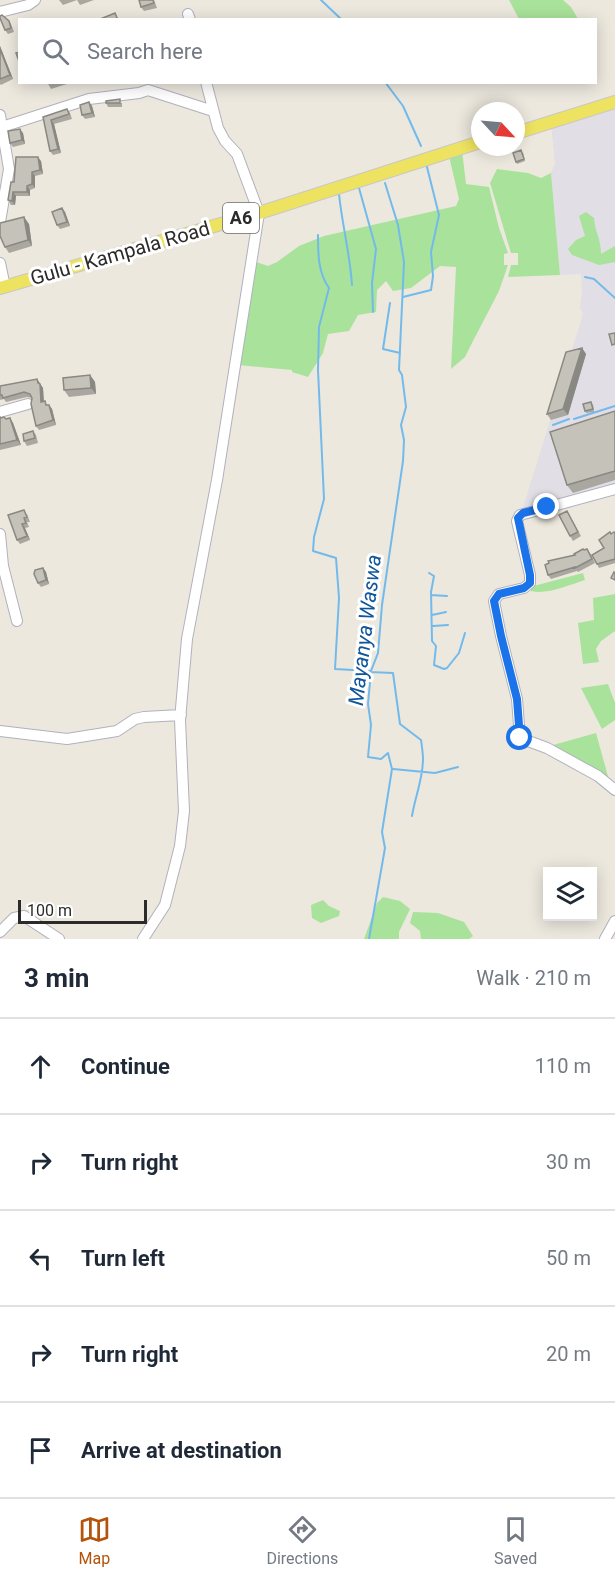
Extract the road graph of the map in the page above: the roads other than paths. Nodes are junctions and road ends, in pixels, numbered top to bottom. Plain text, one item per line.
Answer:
1 (35, 0) edge
2 (0, 12) edge
3 (164, 84) edge
4 (206, 84) edge
5 (163, 95) junction
6 (615, 102) edge
7 (213, 111) junction
8 (0, 115) edge
9 (2, 127) junction
10 (525, 130) edge
11 (471, 145) edge
12 (259, 213) junction
13 (0, 222) edge
14 (0, 263) edge
15 (2, 287) edge
16 (28, 404) dead end
17 (0, 412) edge
18 (615, 489) edge
19 (0, 534) edge
20 (17, 621) dead end
21 (181, 715) junction
22 (0, 731) edge
23 (615, 790) edge
24 (615, 921) edge
25 (0, 932) edge
26 (59, 939) edge
27 (143, 939) edge
28 (605, 939) edge

1 - 2 street
3 - 5 street
4 - 7 street
5 - 7 street
5 - 9 street
6 - 10 main road
7 - 12 street
8 - 9 street
9 - 13 street
11 - 12 main road, Gulu - Kampala Road / A6
12 - 15 main road, Gulu - Kampala Road / A6
12 - 21 street
14 - 15 street
16 - 17 street
18 - 23 street
19 - 20 street
21 - 22 street
21 - 27 street
24 - 28 street
25 - 26 street

